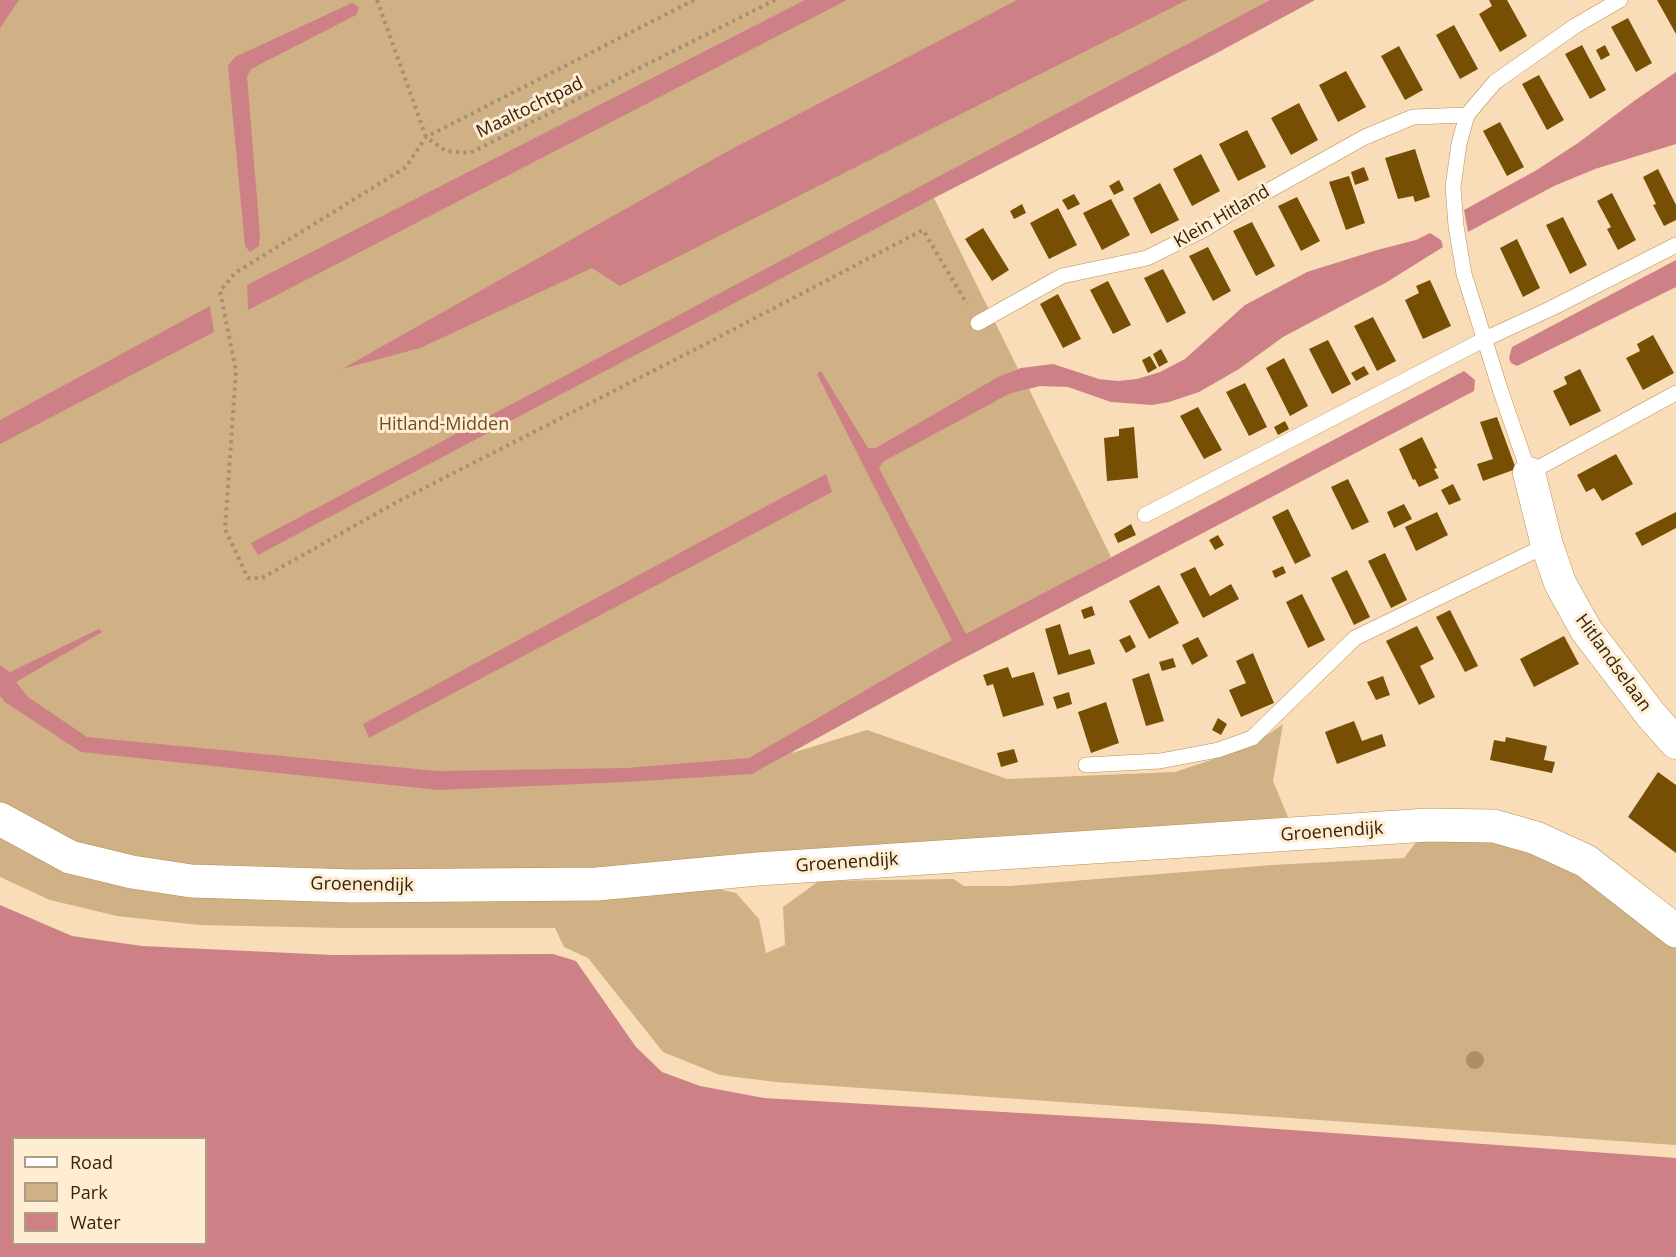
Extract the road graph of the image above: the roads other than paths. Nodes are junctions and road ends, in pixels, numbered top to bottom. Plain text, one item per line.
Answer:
1 (1620, 0) edge
2 (1467, 114) junction
3 (1676, 244) edge
4 (978, 323) road end
5 (1485, 339) junction
6 (1676, 393) edge
7 (1529, 473) junction
8 (1145, 515) dead end
9 (1547, 545) junction
10 (1676, 743) edge
11 (1086, 765) dead end
12 (0, 819) edge
13 (1676, 931) edge

1 - 2 lane
2 - 4 lane, Klein Hitland
2 - 5 lane
3 - 5 lane
5 - 7 lane
5 - 8 lane
6 - 7 lane
7 - 9 street, Hitlandselaan
9 - 10 street, Hitlandselaan
9 - 11 lane
12 - 13 street, Groenendijk

